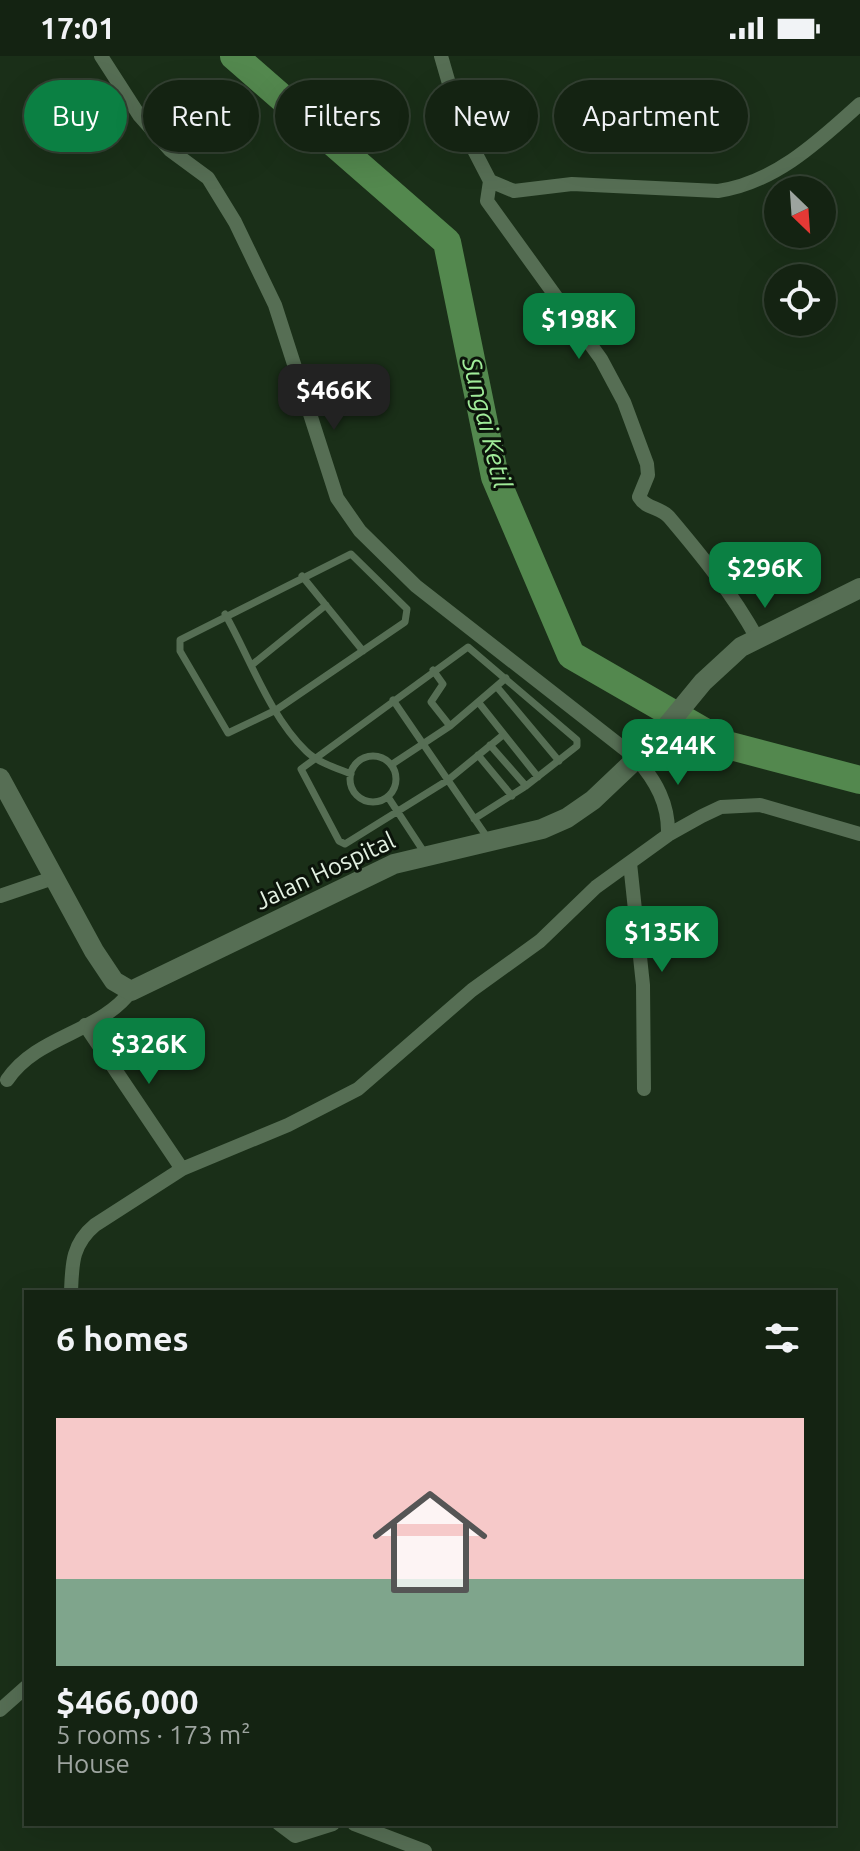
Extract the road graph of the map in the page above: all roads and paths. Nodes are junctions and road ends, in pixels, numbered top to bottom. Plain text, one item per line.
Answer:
1 (101, 56) edge
2 (441, 56) edge
3 (860, 104) edge
4 (490, 181) junction
5 (302, 576) junction
6 (860, 588) edge
7 (326, 605) junction
8 (225, 614) junction
9 (757, 638) junction
10 (363, 651) junction
11 (253, 664) junction
12 (433, 670) junction
13 (506, 678) junction
14 (497, 687) junction
15 (393, 700) junction
16 (479, 703) junction
17 (276, 710) junction
18 (450, 726) junction
19 (503, 735) junction
20 (424, 745) junction
21 (490, 745) junction
22 (478, 755) junction
23 (314, 758) junction
24 (636, 758) junction
25 (559, 761) junction
26 (391, 765) junction
27 (351, 774) junction
28 (538, 777) junction
29 (0, 778) edge
30 (448, 780) junction
31 (526, 786) junction
32 (512, 796) junction
33 (388, 797) junction
34 (398, 814) junction
35 (474, 819) junction
36 (860, 834) edge
37 (668, 835) junction
38 (489, 841) junction
39 (425, 854) junction
40 (630, 863) junction
41 (53, 878) junction
42 (0, 896) edge
43 (131, 991) junction
44 (85, 1025) junction
45 (7, 1080) dead end
46 (644, 1089) dead end
47 (182, 1169) junction
48 (71, 1290) edge
49 (24, 1689) edge
50 (0, 1710) edge
51 (282, 1826) edge
52 (327, 1826) edge
53 (359, 1826) edge
54 (425, 1851) edge

1 - 24 street
2 - 4 street
3 - 4 street
4 - 9 street
5 - 7 lane
5 - 8 lane
5 - 10 lane
6 - 9 main road, Jalan Hospital
7 - 10 lane
7 - 11 lane
8 - 11 lane
8 - 17 lane
9 - 24 main road, Jalan Hospital
10 - 17 lane
11 - 17 lane
12 - 13 lane
12 - 15 lane
12 - 18 lane
13 - 14 lane
13 - 25 lane
14 - 16 lane
14 - 25 lane
15 - 20 lane
15 - 23 lane
16 - 18 lane
16 - 19 lane
17 - 23 lane
18 - 20 lane
19 - 21 lane
19 - 28 lane
20 - 26 lane
20 - 30 lane
21 - 22 lane
21 - 31 lane
22 - 30 lane
22 - 32 lane
23 - 27 lane
23 - 34 lane
24 - 37 street
24 - 38 main road, Jalan Hospital
25 - 28 lane
26 - 27 lane
26 - 33 lane
27 - 33 lane
28 - 31 lane
29 - 41 main road
30 - 34 lane
30 - 35 lane
31 - 32 lane
32 - 35 lane
33 - 34 lane
34 - 39 lane
35 - 38 lane
36 - 37 street
37 - 40 street
38 - 39 main road, Jalan Hospital
39 - 43 main road, Jalan Hospital
40 - 46 street
40 - 47 street
41 - 42 street
41 - 43 main road
43 - 44 street
44 - 45 street
44 - 47 street
47 - 48 street
49 - 50 street
51 - 52 street
53 - 54 street

